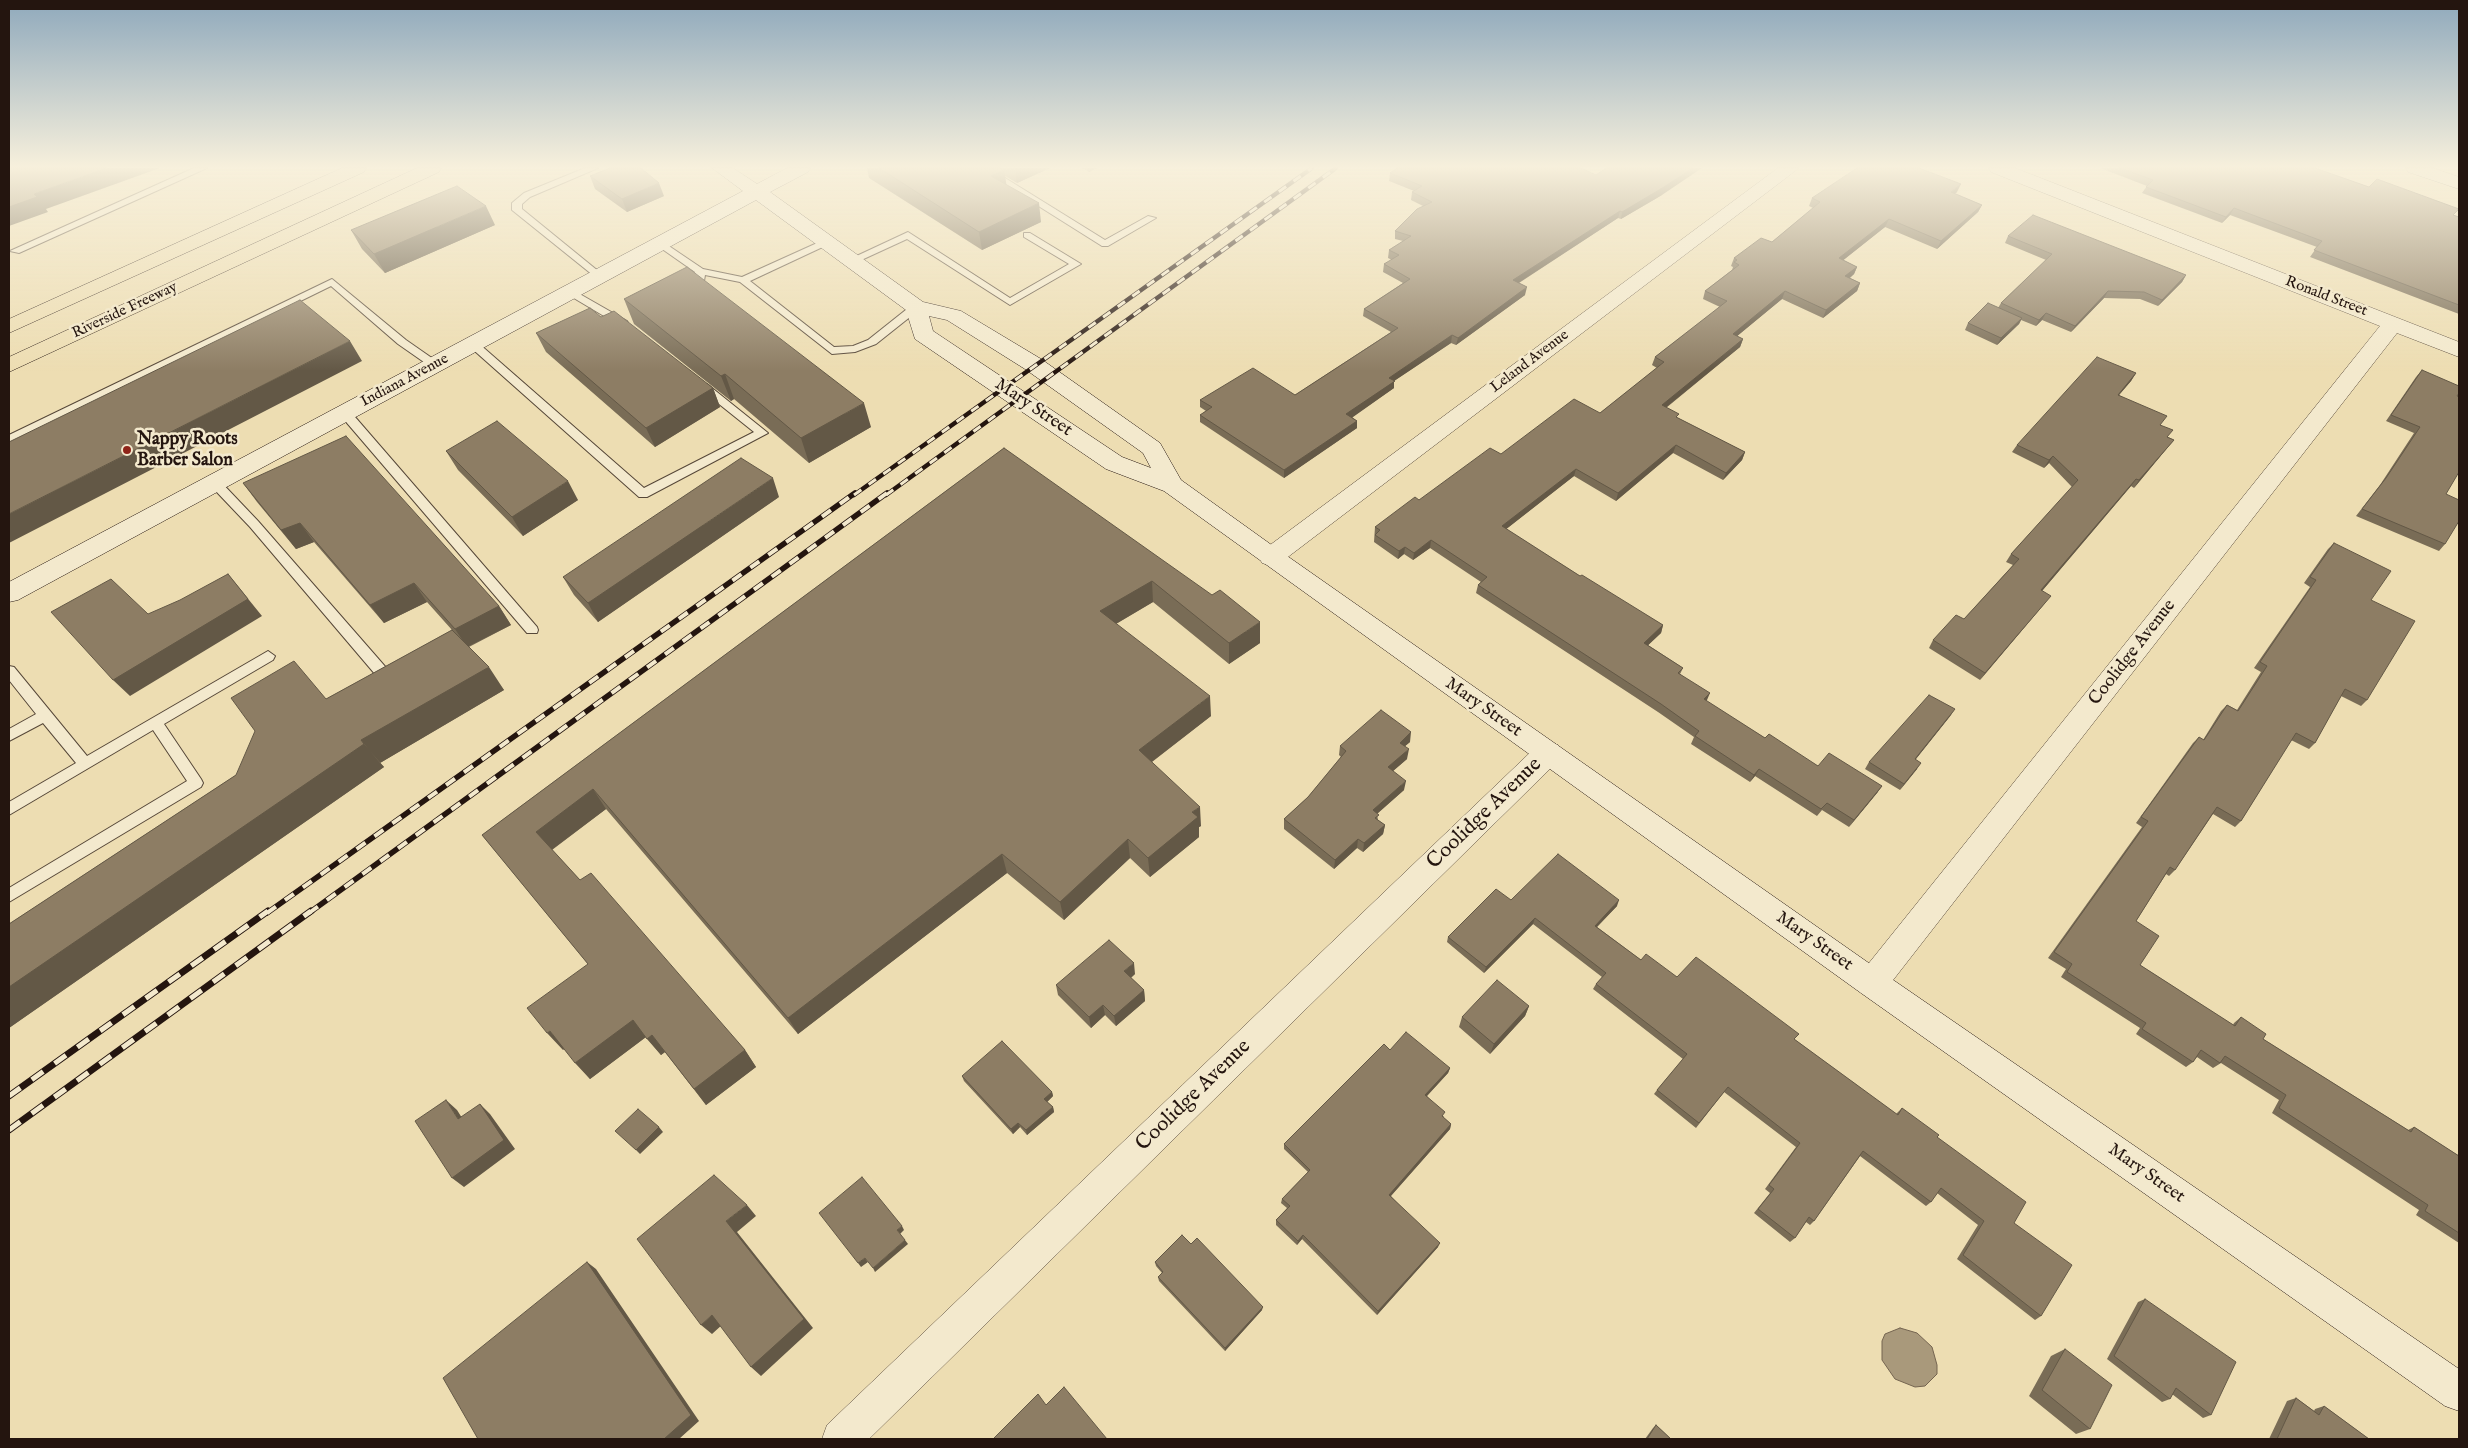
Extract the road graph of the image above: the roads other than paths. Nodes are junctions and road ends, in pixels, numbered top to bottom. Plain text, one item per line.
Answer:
1 (50, 236) edge
2 (209, 236) edge
3 (287, 236) edge
4 (548, 236) edge
5 (679, 236) edge
6 (817, 236) edge
7 (907, 236) edge
8 (909, 236) edge
9 (1027, 236) edge
10 (1092, 236) edge
11 (1120, 236) edge
12 (1700, 236) edge
13 (2169, 236) edge
14 (826, 242) junction
15 (660, 244) junction
16 (15, 251) dead end
17 (853, 260) junction
18 (700, 271) junction
19 (599, 277) junction
20 (743, 280) junction
21 (689, 287) edge
22 (571, 292) junction
23 (916, 307) junction
24 (2393, 324) junction
25 (9, 327) edge
26 (632, 331) edge
27 (473, 344) junction
28 (2459, 350) edge
29 (9, 365) edge
30 (435, 365) junction
31 (693, 379) edge
32 (346, 412) junction
33 (9, 440) edge
34 (215, 483) junction
35 (1172, 484) junction
36 (1271, 557) junction
37 (9, 593) edge
38 (532, 630) dead end
39 (268, 656) dead end
40 (12, 680) edge
41 (392, 683) edge
42 (44, 716) junction
43 (156, 723) junction
44 (9, 736) edge
45 (1548, 754) junction
46 (85, 764) junction
47 (9, 810) edge
48 (9, 896) edge
49 (1872, 983) junction
50 (2459, 1392) edge
51 (841, 1439) edge

1 - 16 lane
2 - 25 highway, Riverside Freeway
3 - 29 highway, Riverside Freeway
4 - 19 lane
5 - 15 street, Indiana Avenue
6 - 14 street, Mary Street
7 - 17 lane
8 - 9 lane
10 - 11 lane
12 - 36 street, Leland Avenue
13 - 24 street, Ronald Street
14 - 17 street, Mary Street
14 - 20 lane
15 - 18 lane
15 - 19 street, Indiana Avenue
17 - 23 street, Mary Street
18 - 20 lane
18 - 21 lane
19 - 22 street, Indiana Avenue
20 - 23 lane
22 - 26 lane
22 - 27 street, Indiana Avenue
23 - 35 street, Mary Street
23 - 35 street, Mary Street
24 - 28 street, Ronald Street
24 - 49 street, Coolidge Avenue
27 - 30 street, Indiana Avenue
27 - 31 lane
30 - 32 street, Indiana Avenue
30 - 33 lane
32 - 34 street, Indiana Avenue
32 - 38 lane
34 - 37 street, Indiana Avenue
34 - 41 lane
35 - 36 street, Mary Street
36 - 45 street, Mary Street
39 - 43 lane
40 - 42 lane
42 - 44 lane
42 - 46 lane
43 - 46 lane
43 - 48 lane
45 - 49 street, Mary Street
45 - 51 street, Coolidge Avenue
46 - 47 lane
49 - 50 street, Mary Street

